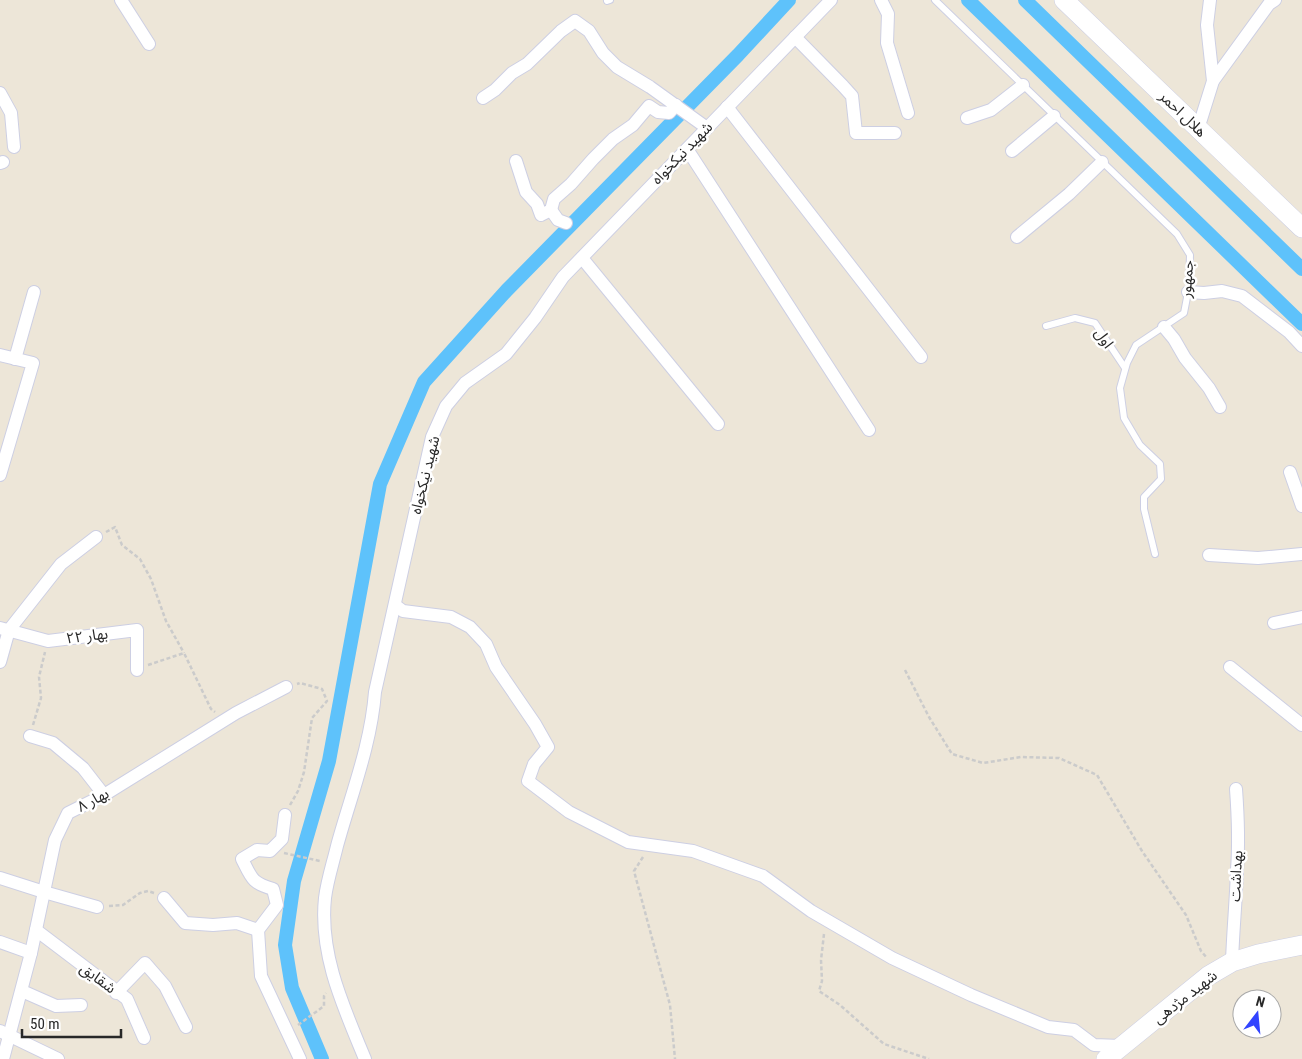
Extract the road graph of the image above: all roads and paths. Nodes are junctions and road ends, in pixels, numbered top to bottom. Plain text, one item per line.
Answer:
1 (121, 0) edge
2 (830, 0) edge
3 (881, 0) edge
4 (935, 0) edge
5 (1064, 0) edge
6 (1210, 0) edge
7 (1275, 0) edge
8 (795, 37) junction
9 (149, 44) dead end
10 (1213, 81) junction
11 (1023, 85) junction
12 (0, 93) edge
13 (483, 98) dead end
14 (727, 107) junction
15 (681, 109) junction
16 (908, 113) dead end
17 (1054, 116) junction
18 (967, 118) dead end
19 (707, 128) junction
20 (1198, 129) junction
21 (895, 133) dead end
22 (14, 147) dead end
23 (687, 149) junction
24 (1012, 151) dead end
25 (516, 161) dead end
26 (1102, 162) junction
27 (551, 210) junction
28 (566, 223) dead end
29 (1302, 228) edge
30 (1017, 237) dead end
31 (582, 258) junction
32 (34, 292) dead end
33 (1188, 292) junction
34 (1046, 326) dead end
35 (1164, 326) junction
36 (1302, 346) edge
37 (0, 355) edge
38 (921, 357) dead end
39 (15, 358) junction
40 (1125, 368) junction
41 (1220, 407) dead end
42 (718, 424) dead end
43 (869, 430) dead end
44 (1290, 472) dead end
45 (0, 475) edge
46 (1302, 506) edge
47 (96, 537) joint
48 (1155, 554) dead end
49 (1302, 554) edge
50 (1209, 555) dead end
51 (394, 606) junction
52 (1300, 618) edge
53 (1274, 623) dead end
54 (5, 629) edge
55 (1302, 631) edge
56 (48, 641) junction
57 (184, 653) junction
58 (0, 662) edge
59 (1230, 668) dead end
60 (137, 670) joint
61 (905, 670) dead end
62 (286, 687) joint
63 (223, 720) junction
64 (1302, 725) edge
65 (30, 736) joint
66 (1236, 789) dead end
67 (104, 795) junction
68 (285, 815) joint
69 (650, 845) junction
70 (299, 857) dead end
71 (332, 864) junction
72 (0, 878) edge
73 (44, 892) junction
74 (164, 898) joint
75 (97, 907) joint
76 (826, 920) junction
77 (36, 930) junction
78 (258, 930) junction
79 (0, 942) edge
80 (1302, 945) edge
81 (31, 953) junction
82 (1225, 967) junction
83 (336, 986) junction
84 (22, 991) junction
85 (116, 992) junction
86 (81, 1005) dead end
87 (305, 1020) dead end
88 (186, 1027) dead end
89 (5, 1032) edge
90 (144, 1038) dead end
91 (1122, 1046) junction
92 (3, 1059) edge
93 (58, 1059) edge
94 (300, 1059) edge
95 (365, 1059) edge
96 (675, 1059) edge
97 (929, 1059) edge
98 (1106, 1059) edge

1 - 9 street
2 - 8 street, شهید نیکخواه
3 - 16 street
4 - 11 lane, جمهور
5 - 20 main road, هلال احمر
6 - 10 street
7 - 10 street
8 - 14 street, شهید نیکخواه
8 - 21 street
10 - 20 street
11 - 17 lane, جمهور
11 - 18 street
12 - 22 street
13 - 15 street
14 - 19 street, شهید نیکخواه
14 - 38 street
15 - 19 street
15 - 27 street
17 - 24 street
17 - 26 lane, جمهور
19 - 23 street, شهید نیکخواه
20 - 29 main road, هلال احمر
23 - 31 street, شهید نیکخواه
23 - 43 street
25 - 27 street
26 - 30 street
26 - 33 lane, جمهور
27 - 28 street
31 - 42 street
31 - 51 street, شهید نیکخواه
32 - 39 street
33 - 35 lane, جمهور
33 - 36 street
34 - 40 lane, اول
35 - 40 lane, جمهور
35 - 41 street
37 - 39 street
39 - 45 street
40 - 48 lane, جمهور
44 - 46 street
47 - 54 street
47 - 57 path
49 - 50 street
51 - 69 street
51 - 71 street, شهید نیکخواه
52 - 53 street
52 - 55 street
54 - 56 street, بهار ۲۲
54 - 58 street
56 - 60 street, بهار ۲۲
56 - 65 path
57 - 60 path
57 - 63 path
59 - 64 street
61 - 82 path
62 - 63 street, بهار ۸
62 - 68 path
63 - 67 street, بهار ۸
65 - 67 street
66 - 82 street, بهداشت
67 - 73 street, بهار ۸
68 - 78 street
69 - 76 street
69 - 96 path
70 - 71 path
71 - 83 street, شهید نیکخواه
72 - 73 street
73 - 75 street
73 - 77 street, بهار ۸
74 - 75 path
74 - 78 street
76 - 91 street
76 - 97 path
77 - 81 street, بهار ۸
77 - 85 street, شقایق
78 - 94 street
79 - 81 street
80 - 82 main road, شهید مژدهی
81 - 84 street, بهار ۸
82 - 91 main road, شهید مژدهی
83 - 87 path
83 - 95 street, شهید نیکخواه
84 - 86 street
84 - 89 street, بهار ۸
85 - 88 street
85 - 90 street, شقایق
89 - 92 street, بهار ۸
89 - 93 street
91 - 98 main road, شهید مژدهی

